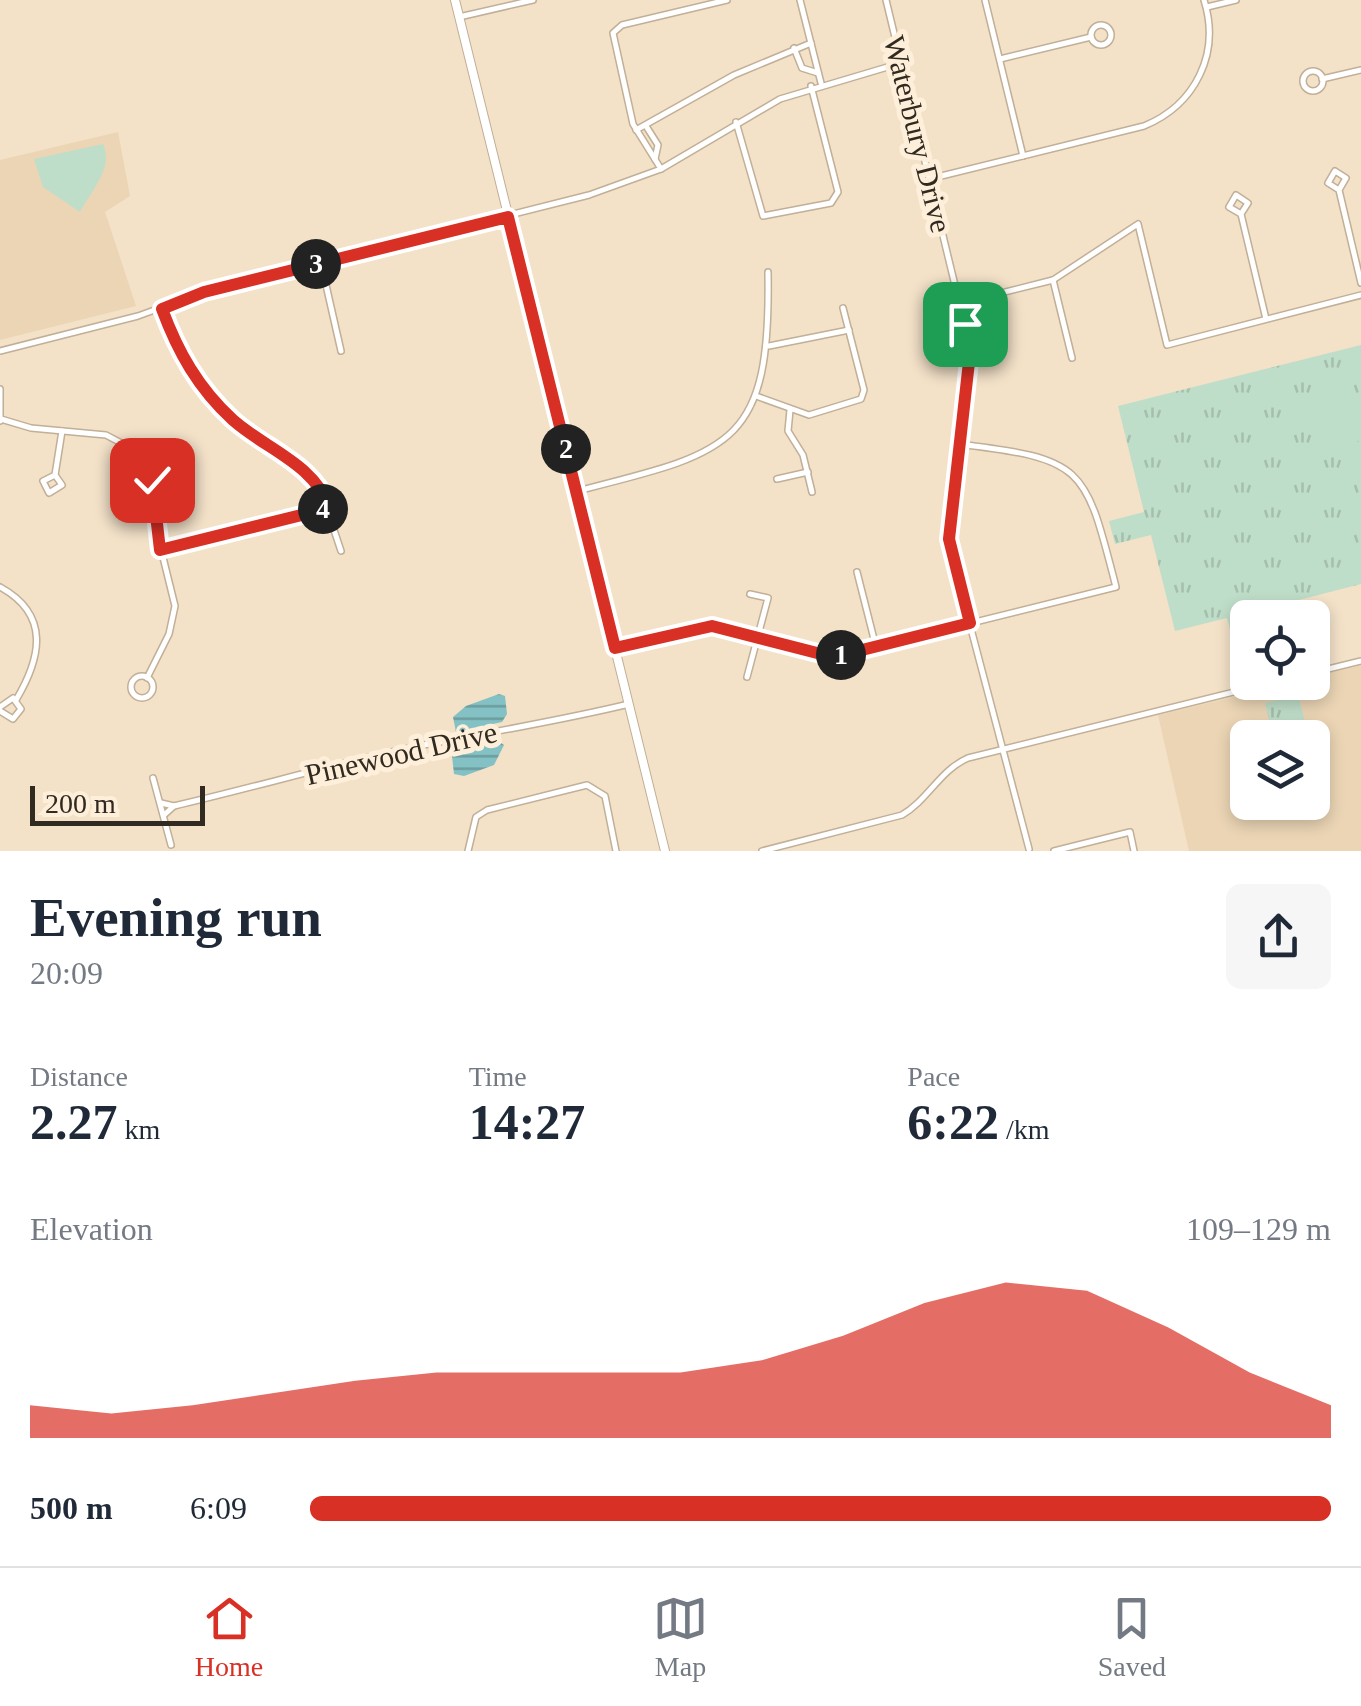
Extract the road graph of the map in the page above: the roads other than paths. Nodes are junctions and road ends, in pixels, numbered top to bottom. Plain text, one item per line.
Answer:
1 (454, 0) edge
2 (533, 0) edge
3 (728, 0) edge
4 (800, 0) edge
5 (886, 0) edge
6 (985, 0) edge
7 (1236, 0) edge
8 (1205, 4) edge
9 (459, 17) junction
10 (1091, 37) dead end
11 (811, 43) junction
12 (794, 48) junction
13 (1000, 60) junction
14 (901, 63) junction
15 (1361, 70) edge
16 (818, 73) junction
17 (1322, 79) dead end
18 (821, 83) junction
19 (811, 86) junction
20 (736, 122) junction
21 (646, 125) junction
22 (636, 130) junction
23 (1023, 156) junction
24 (654, 159) junction
25 (661, 169) junction
26 (929, 179) junction
27 (1339, 190) dead end
28 (1240, 214) dead end
29 (508, 217) junction
30 (321, 263) junction
31 (768, 272) dead end
32 (1053, 280) junction
33 (1361, 282) edge
34 (1361, 295) edge
35 (960, 303) junction
36 (844, 308) dead end
37 (162, 309) junction
38 (1266, 320) junction
39 (849, 330) junction
40 (769, 346) junction
41 (0, 351) edge
42 (341, 351) dead end
43 (1072, 358) dead end
44 (0, 389) edge
45 (756, 396) junction
46 (790, 410) junction
47 (1, 420) edge
48 (62, 431) junction
49 (958, 444) junction
50 (808, 472) junction
51 (55, 475) dead end
52 (777, 480) dead end
53 (576, 491) junction
54 (812, 492) dead end
55 (330, 508) junction
56 (160, 550) junction
57 (341, 550) dead end
58 (857, 572) dead end
59 (0, 587) edge
60 (750, 594) dead end
61 (970, 623) junction
62 (758, 637) junction
63 (876, 647) junction
64 (615, 648) junction
65 (1361, 661) edge
66 (1330, 669) edge
67 (747, 677) dead end
68 (147, 678) junction
69 (1230, 693) edge
70 (16, 700) junction
71 (629, 704) junction
72 (0, 709) edge
73 (1003, 749) junction
74 (153, 778) dead end
75 (160, 804) junction
76 (174, 806) junction
77 (164, 816) junction
78 (172, 845) dead end
79 (614, 850) edge
80 (1029, 850) edge
81 (468, 851) edge
82 (665, 851) edge
83 (762, 851) edge
84 (1054, 851) edge
85 (1134, 851) edge

1 - 9 main road
2 - 9 street
3 - 22 street
4 - 11 street
5 - 14 street, Waterbury Drive
6 - 13 street
7 - 8 street
8 - 23 street
9 - 29 main road
10 - 13 street
11 - 12 street
11 - 16 street
12 - 16 street
12 - 21 street
13 - 23 street
14 - 18 street
14 - 26 street, Waterbury Drive
15 - 17 street
16 - 18 street
18 - 19 street
19 - 20 street
19 - 20 street
20 - 25 street
21 - 22 street
21 - 24 street
22 - 24 street
23 - 26 street
24 - 25 street
25 - 29 street
26 - 35 street, Waterbury Drive
27 - 33 street
28 - 38 street
29 - 30 street
29 - 53 main road
30 - 37 street
30 - 42 street
31 - 40 street
32 - 35 street
32 - 38 street
32 - 43 street
34 - 38 street
35 - 49 street, Waterbury Drive
36 - 39 street
37 - 41 street
37 - 55 street
39 - 40 street
39 - 46 street
40 - 45 street
44 - 47 street
45 - 46 street
45 - 53 street
46 - 50 street
47 - 48 street
48 - 51 street
48 - 56 street
49 - 61 street, Waterbury Drive
49 - 61 street
50 - 52 street
50 - 54 street
53 - 64 main road
55 - 56 street
55 - 57 street
56 - 68 street
58 - 63 street
59 - 70 street
60 - 62 street
61 - 63 street
61 - 73 street, Waterbury Drive
62 - 63 street
62 - 64 street
62 - 67 street
64 - 71 main road
65 - 66 street
68 - 68 street
69 - 73 street
70 - 72 street
70 - 72 street
71 - 76 street, Pinewood Drive
71 - 82 main road
73 - 80 street, Waterbury Drive
73 - 83 street
74 - 75 street
75 - 76 street, Pinewood Drive
75 - 77 street
76 - 77 street
77 - 78 street
79 - 81 street
84 - 85 street

